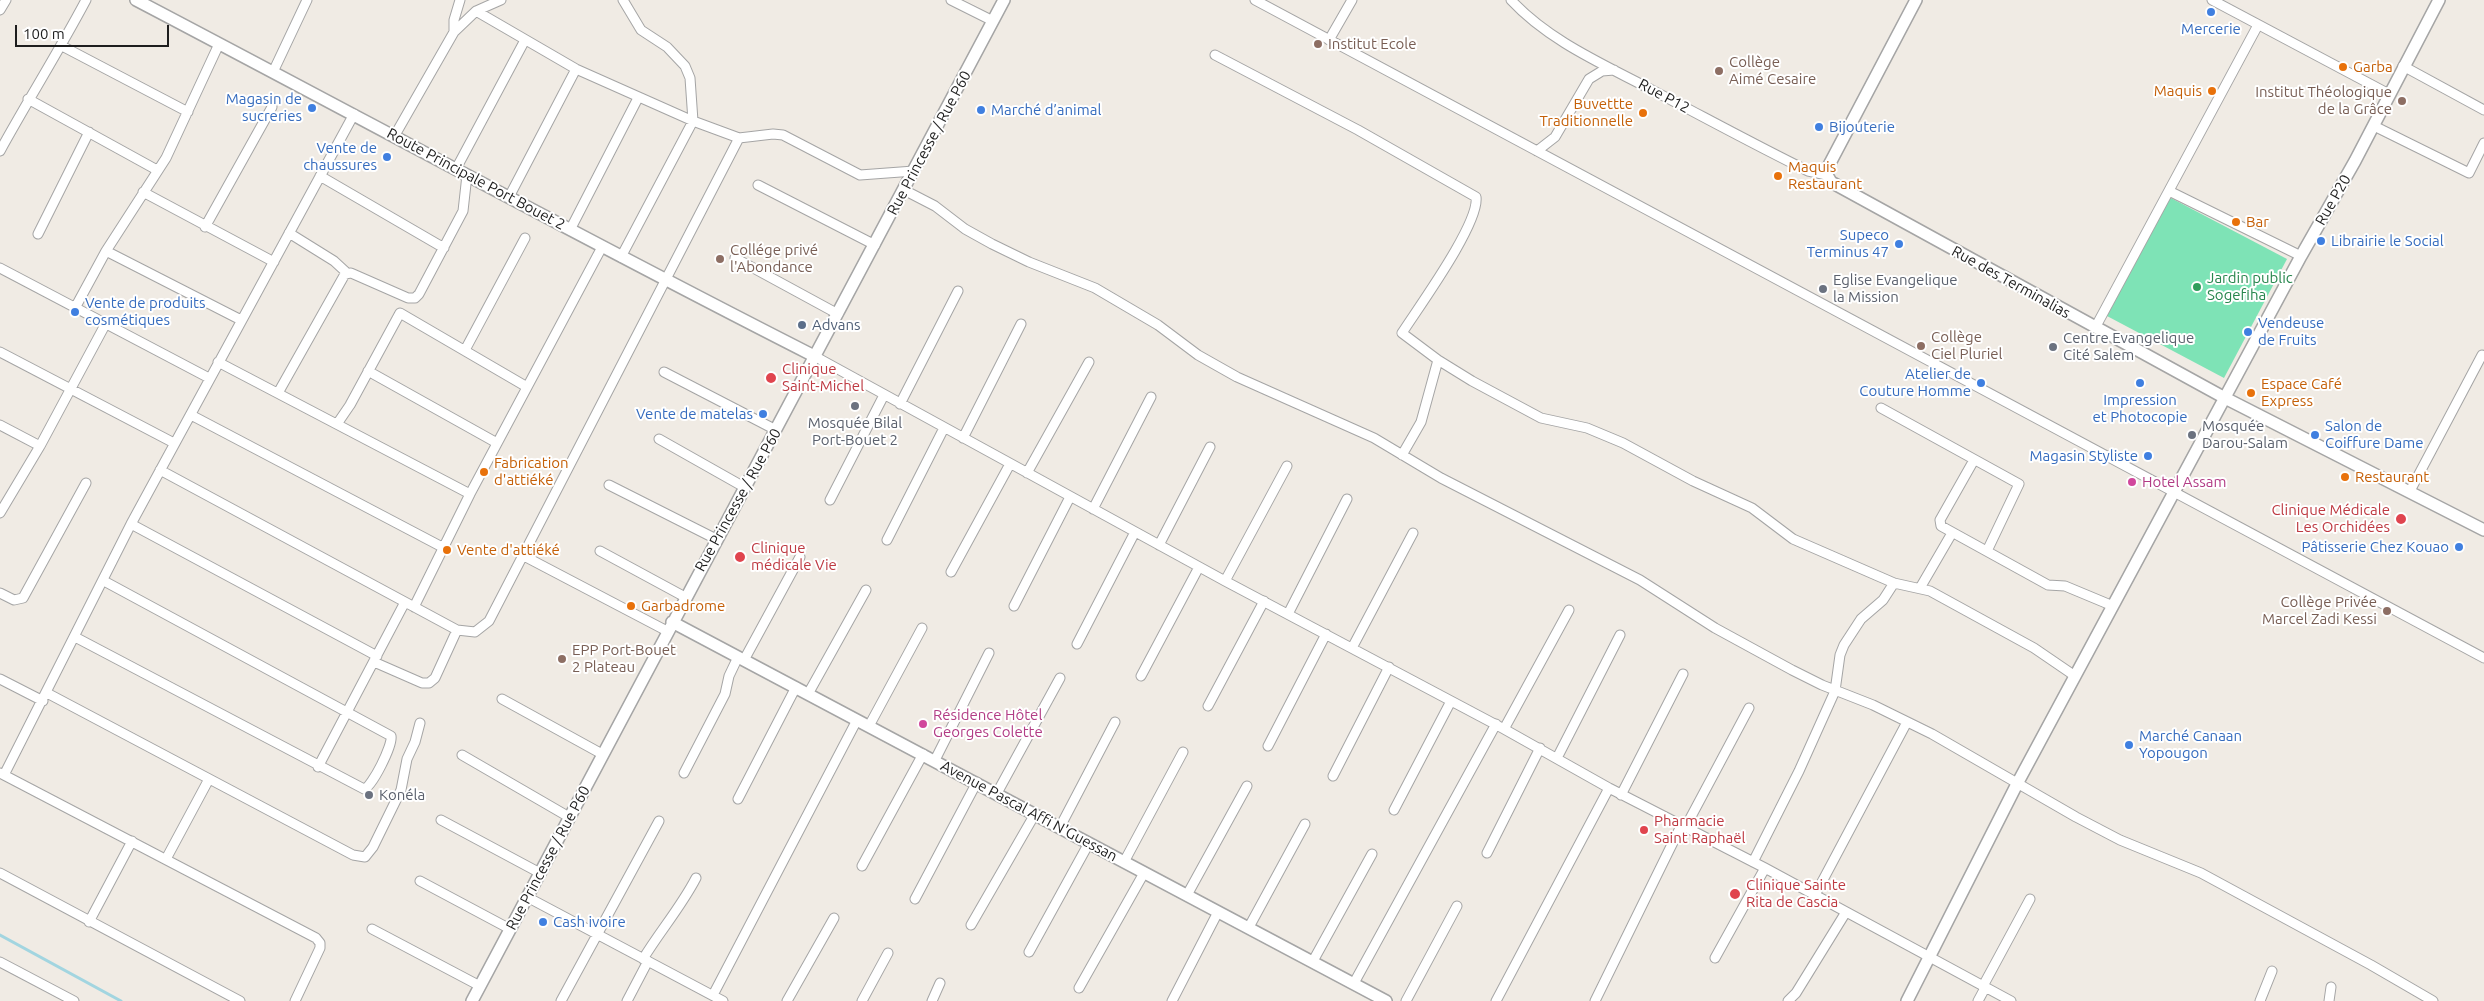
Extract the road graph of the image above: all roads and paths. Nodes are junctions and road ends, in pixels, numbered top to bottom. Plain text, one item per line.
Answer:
1 (6, 0) edge
2 (86, 0) edge
3 (136, 0) edge
4 (308, 0) edge
5 (460, 0) edge
6 (500, 0) edge
7 (624, 0) edge
8 (950, 0) edge
9 (1004, 0) edge
10 (1255, 0) edge
11 (1352, 0) edge
12 (1511, 0) edge
13 (1916, 0) edge
14 (2212, 0) edge
15 (2439, 0) edge
16 (0, 10) edge
17 (476, 11) junction
18 (993, 21) junction
19 (2258, 24) junction
20 (454, 32) junction
21 (525, 40) junction
22 (1329, 40) junction
23 (219, 44) junction
24 (62, 46) junction
25 (1215, 55) dead end
26 (2403, 66) junction
27 (576, 69) junction
28 (1614, 70) junction
29 (273, 72) junction
30 (2389, 94) junction
31 (638, 98) junction
32 (28, 99) junction
33 (272, 106) dead end
34 (2484, 110) edge
35 (188, 112) junction
36 (354, 114) junction
37 (692, 121) junction
38 (2374, 126) junction
39 (89, 132) junction
40 (395, 135) junction
41 (739, 138) junction
42 (2484, 143) edge
43 (0, 151) edge
44 (1537, 151) junction
45 (456, 169) junction
46 (157, 170) junction
47 (914, 171) junction
48 (467, 175) junction
49 (1828, 175) junction
50 (320, 176) junction
51 (758, 185) dead end
52 (904, 190) junction
53 (2169, 191) junction
54 (143, 192) junction
55 (509, 197) junction
56 (206, 226) junction
57 (570, 230) junction
58 (38, 234) dead end
59 (289, 234) junction
60 (524, 238) dead end
61 (875, 244) junction
62 (602, 247) junction
63 (444, 248) junction
64 (106, 251) junction
65 (2301, 256) junction
66 (621, 257) junction
67 (735, 258) dead end
68 (274, 262) junction
69 (0, 268) edge
70 (347, 273) junction
71 (665, 280) junction
72 (958, 291) dead end
73 (408, 298) junction
74 (75, 308) junction
75 (400, 313) junction
76 (838, 314) junction
77 (241, 320) junction
78 (1021, 324) dead end
79 (105, 325) junction
80 (2095, 328) junction
81 (465, 350) junction
82 (0, 352) edge
83 (2482, 355) dead end
84 (816, 357) junction
85 (1438, 360) junction
86 (218, 362) junction
87 (1089, 362) dead end
88 (368, 372) junction
89 (664, 372) dead end
90 (209, 378) junction
91 (527, 387) junction
92 (70, 389) junction
93 (278, 393) junction
94 (884, 395) junction
95 (1151, 397) dead end
96 (2225, 398) junction
97 (900, 404) junction
98 (1881, 408) dead end
99 (191, 415) junction
100 (337, 424) junction
101 (0, 425) edge
102 (944, 428) junction
103 (776, 430) junction
104 (963, 438) junction
105 (659, 439) dead end
106 (174, 443) junction
107 (497, 443) junction
108 (40, 446) junction
109 (1210, 446) dead end
110 (1402, 455) junction
111 (1974, 460) junction
112 (1010, 464) junction
113 (1288, 466) dead end
114 (160, 470) junction
115 (1027, 473) junction
116 (86, 483) dead end
117 (609, 485) dead end
118 (744, 487) junction
119 (2410, 491) junction
120 (470, 494) junction
121 (2175, 494) junction
122 (1070, 497) junction
123 (1347, 499) dead end
124 (830, 500) dead end
125 (1093, 509) junction
126 (0, 513) edge
127 (131, 524) junction
128 (2484, 530) edge
129 (1135, 532) junction
130 (1952, 533) junction
131 (1413, 534) dead end
132 (716, 539) junction
133 (886, 540) dead end
134 (1159, 546) junction
135 (444, 548) junction
136 (600, 551) dead end
137 (1987, 551) junction
138 (522, 555) junction
139 (800, 557) dead end
140 (1200, 568) junction
141 (951, 572) dead end
142 (104, 581) junction
143 (1225, 582) junction
144 (1894, 583) junction
145 (1920, 588) junction
146 (866, 590) dead end
147 (0, 593) edge
148 (685, 597) junction
149 (1264, 601) junction
150 (409, 605) junction
151 (1014, 606) dead end
152 (2113, 606) junction
153 (1569, 610) dead end
154 (1288, 614) junction
155 (670, 626) junction
156 (922, 628) dead end
157 (457, 630) junction
158 (1326, 634) junction
159 (1620, 635) dead end
160 (75, 637) junction
161 (1077, 644) dead end
162 (1352, 648) junction
163 (989, 653) dead end
164 (2484, 658) edge
165 (376, 659) junction
166 (741, 659) junction
167 (1389, 667) junction
168 (1684, 674) dead end
169 (1141, 676) dead end
170 (2075, 676) junction
171 (1060, 678) dead end
172 (0, 679) edge
173 (796, 687) junction
174 (1835, 690) junction
175 (808, 694) junction
176 (45, 697) junction
177 (502, 699) dead end
178 (1452, 701) junction
179 (1208, 706) dead end
180 (1749, 708) dead end
181 (348, 711) junction
182 (857, 720) junction
183 (1115, 722) dead end
184 (1907, 722) junction
185 (420, 723) dead end
186 (869, 726) junction
187 (1500, 726) junction
188 (1268, 746) dead end
189 (1540, 748) junction
190 (1183, 752) dead end
191 (602, 754) junction
192 (923, 754) junction
193 (462, 755) dead end
194 (1557, 758) junction
195 (935, 760) junction
196 (318, 767) junction
197 (684, 773) dead end
198 (2, 774) edge
199 (1333, 776) dead end
200 (209, 779) junction
201 (977, 782) junction
202 (2017, 784) junction
203 (1247, 786) dead end
204 (1609, 788) junction
205 (997, 793) junction
206 (1621, 795) junction
207 (738, 799) dead end
208 (1394, 810) dead end
209 (1035, 814) junction
210 (570, 816) junction
211 (441, 820) dead end
212 (659, 821) dead end
213 (1306, 824) dead end
214 (1060, 827) junction
215 (1683, 827) junction
216 (132, 841) junction
217 (1089, 843) junction
218 (1487, 853) dead end
219 (1372, 854) dead end
220 (166, 859) junction
221 (1124, 862) junction
222 (1753, 862) junction
223 (862, 866) dead end
224 (1765, 868) junction
225 (0, 873) edge
226 (540, 873) junction
227 (1144, 873) junction
228 (696, 878) dead end
229 (420, 881) dead end
230 (1187, 895) junction
231 (1815, 895) junction
232 (527, 897) junction
233 (915, 898) dead end
234 (2030, 899) dead end
235 (1457, 906) dead end
236 (1218, 912) junction
237 (1846, 912) junction
238 (834, 918) dead end
239 (89, 922) junction
240 (971, 925) dead end
241 (1249, 927) junction
242 (372, 929) dead end
243 (510, 929) junction
244 (598, 935) junction
245 (888, 952) dead end
246 (1029, 952) dead end
247 (1930, 957) junction
248 (1715, 958) dead end
249 (645, 960) junction
250 (1313, 961) junction
251 (0, 962) edge
252 (2272, 971) dead end
253 (940, 983) dead end
254 (1354, 983) junction
255 (480, 986) junction
256 (1984, 987) junction
257 (2331, 987) dead end
258 (1079, 988) dead end
259 (713, 995) junction
260 (74, 1001) edge
261 (240, 1001) edge
262 (294, 1001) edge
263 (472, 1001) edge
264 (561, 1001) edge
265 (627, 1001) edge
266 (723, 1001) edge
267 (787, 1001) edge
268 (862, 1001) edge
269 (932, 1001) edge
270 (1172, 1001) edge
271 (1386, 1001) edge
272 (1406, 1001) edge
273 (1496, 1001) edge
274 (1595, 1001) edge
275 (1788, 1001) edge
276 (1907, 1001) edge
277 (1978, 1001) edge
278 (2010, 1001) edge
279 (2260, 1001) edge
280 (2329, 1001) edge
281 (2433, 1001) edge

1 - 16 street
2 - 24 street
3 - 23 street, Route Principale Port Bouet 2
4 - 29 street
5 - 20 street
6 - 17 street
7 - 37 street
8 - 18 street
9 - 18 street, Rue Princesse / Rue P60
10 - 22 street
11 - 22 street
12 - 28 street, Rue P12
13 - 49 street
14 - 19 street
15 - 26 street, Rue P20
17 - 20 street
17 - 21 street
18 - 47 street, Rue Princesse / Rue P60
19 - 30 street
19 - 53 street
20 - 40 street
21 - 27 street
21 - 45 street
22 - 44 street
23 - 29 street, Route Principale Port Bouet 2
23 - 35 street
24 - 32 street
24 - 35 street
25 - 85 street
26 - 30 street, Rue P20
26 - 34 street
27 - 31 street
27 - 55 street
28 - 44 street
28 - 49 street, Rue P12
29 - 36 street, Route Principale Port Bouet 2
30 - 38 street, Rue P20
31 - 37 street
31 - 57 street
32 - 39 street
32 - 43 street
33 - 56 street
35 - 46 street
36 - 40 street, Route Principale Port Bouet 2
36 - 50 street
37 - 41 street
37 - 66 street
38 - 42 street
38 - 65 street, Rue P20
39 - 46 street
39 - 58 street
40 - 45 street, Route Principale Port Bouet 2
41 - 47 street
41 - 71 street
44 - 121 street
45 - 48 street, Route Principale Port Bouet 2
46 - 54 street
47 - 52 street, Rue Princesse / Rue P60
48 - 55 street, Route Principale Port Bouet 2
48 - 63 street
49 - 80 street, Rue des Terminalias
50 - 59 street
50 - 63 street
51 - 61 street
52 - 61 street, Rue Princesse / Rue P60
52 - 110 street
53 - 65 street
53 - 80 street
54 - 56 street
54 - 64 street
55 - 57 street, Route Principale Port Bouet 2
56 - 68 street
57 - 62 street, Route Principale Port Bouet 2
59 - 68 street
59 - 70 street
60 - 81 street
61 - 76 street, Rue Princesse / Rue P60
62 - 66 street, Route Principale Port Bouet 2
62 - 91 street
63 - 73 street
64 - 74 street
64 - 77 street
65 - 96 street, Rue P20
66 - 71 street, Route Principale Port Bouet 2
67 - 76 street
68 - 77 street
69 - 74 street
70 - 73 street
70 - 93 street
71 - 84 street, Route Principale Port Bouet 2
71 - 138 street
72 - 97 street
73 - 75 street
74 - 79 street
75 - 81 street
75 - 88 street
76 - 84 street, Rue Princesse / Rue P60
77 - 86 street
78 - 104 street
79 - 90 street
79 - 92 street
80 - 96 street, Rue des Terminalias
81 - 91 street
82 - 92 street
83 - 119 street
84 - 94 street
84 - 103 street, Rue Princesse / Rue P60
85 - 110 street
85 - 144 street
86 - 90 street
86 - 93 street
87 - 115 street
88 - 100 street
88 - 107 street
89 - 103 street
90 - 99 street
91 - 107 street
92 - 106 street
92 - 108 street
93 - 100 street
94 - 97 street
94 - 124 street
95 - 125 street
96 - 119 street, Rue des Terminalias
96 - 121 street, Rue P20
97 - 102 street
98 - 111 street
99 - 106 street
99 - 135 street
100 - 120 street
101 - 108 street
102 - 104 street
102 - 133 street
103 - 118 street, Rue Princesse / Rue P60
104 - 112 street
105 - 118 street
106 - 114 street
107 - 120 street
108 - 126 street
109 - 134 street
110 - 174 street
111 - 130 street
111 - 137 street
112 - 115 street
112 - 141 street
113 - 143 street
114 - 127 street
114 - 150 street
115 - 122 street
116 - 147 street
117 - 132 street
118 - 132 street, Rue Princesse / Rue P60
119 - 128 street, Rue des Terminalias
120 - 135 street
121 - 152 street, Rue P20
121 - 164 street
122 - 125 street
122 - 151 street
123 - 154 street
125 - 129 street
127 - 142 street
127 - 165 street
129 - 134 street
129 - 161 street
130 - 137 street
130 - 145 street
131 - 162 street
132 - 148 street, Rue Princesse / Rue P60
134 - 140 street
135 - 150 street
136 - 148 street
137 - 152 street
138 - 155 street
138 - 157 street
139 - 166 street
140 - 143 street
140 - 169 street
142 - 160 street
142 - 181 street
143 - 149 street
144 - 145 street
144 - 174 street
145 - 170 street
146 - 175 street
148 - 155 street, Rue Princesse / Rue P60
149 - 154 street
149 - 179 street
150 - 157 street
150 - 165 street
152 - 170 street, Rue P20
153 - 187 street
154 - 158 street
155 - 166 street, Avenue Pascal Affi N'Guessan
155 - 191 street, Rue Princesse / Rue P60
156 - 186 street
157 - 165 street
158 - 162 street
158 - 188 street
159 - 194 street
160 - 176 street
160 - 196 street
162 - 167 street
163 - 195 street
165 - 181 street
166 - 173 street, Avenue Pascal Affi N'Guessan
166 - 197 street
167 - 178 street
167 - 199 street
168 - 206 street
170 - 202 street, Rue P20
171 - 205 street
172 - 176 street
173 - 175 street, Avenue Pascal Affi N'Guessan
173 - 207 street
174 - 184 street
174 - 222 street
175 - 182 street, Avenue Pascal Affi N'Guessan
176 - 198 street
176 - 200 street
177 - 191 street
178 - 187 street
178 - 208 street
180 - 215 street
181 - 196 street
181 - 196 street
182 - 186 street, Avenue Pascal Affi N'Guessan
182 - 259 street
183 - 214 street
184 - 202 street
184 - 231 street
185 - 200 street
186 - 192 street, Avenue Pascal Affi N'Guessan
187 - 189 street
187 - 254 street
189 - 194 street
189 - 218 street
190 - 221 street
191 - 210 street, Rue Princesse / Rue P60
192 - 195 street, Avenue Pascal Affi N'Guessan
192 - 223 street
193 - 210 street
194 - 204 street
195 - 201 street, Avenue Pascal Affi N'Guessan
198 - 216 street
200 - 220 street
201 - 205 street, Avenue Pascal Affi N'Guessan
201 - 233 street
202 - 247 street, Rue P20
202 - 281 street
203 - 230 street
204 - 206 street
204 - 273 street
205 - 209 street, Avenue Pascal Affi N'Guessan
206 - 215 street
209 - 214 street, Avenue Pascal Affi N'Guessan
209 - 240 street
210 - 226 street, Rue Princesse / Rue P60
211 - 226 street
212 - 244 street
213 - 241 street
214 - 217 street, Avenue Pascal Affi N'Guessan
215 - 222 street
215 - 274 street
216 - 220 street
216 - 239 street
217 - 221 street, Avenue Pascal Affi N'Guessan
217 - 246 street
219 - 250 street
220 - 262 street
221 - 227 street, Avenue Pascal Affi N'Guessan
222 - 224 street
224 - 231 street
224 - 248 street
225 - 239 street
226 - 232 street, Rue Princesse / Rue P60
227 - 230 street, Avenue Pascal Affi N'Guessan
227 - 258 street
228 - 249 street
229 - 243 street
230 - 236 street, Avenue Pascal Affi N'Guessan
231 - 237 street
232 - 243 street, Rue Princesse / Rue P60
232 - 244 street
234 - 256 street
235 - 272 street
236 - 241 street, Avenue Pascal Affi N'Guessan
236 - 270 street
237 - 247 street
237 - 275 street
238 - 267 street
239 - 261 street
241 - 250 street, Avenue Pascal Affi N'Guessan
242 - 255 street
243 - 255 street, Rue Princesse / Rue P60
244 - 249 street
244 - 264 street
245 - 268 street
247 - 256 street
247 - 276 street, Rue P20
249 - 259 street
249 - 265 street
250 - 254 street, Avenue Pascal Affi N'Guessan
251 - 260 street
252 - 279 street
253 - 269 street
254 - 271 street, Avenue Pascal Affi N'Guessan
255 - 263 street, Rue Princesse / Rue P60
256 - 277 street
256 - 278 street
257 - 280 street
259 - 266 street

